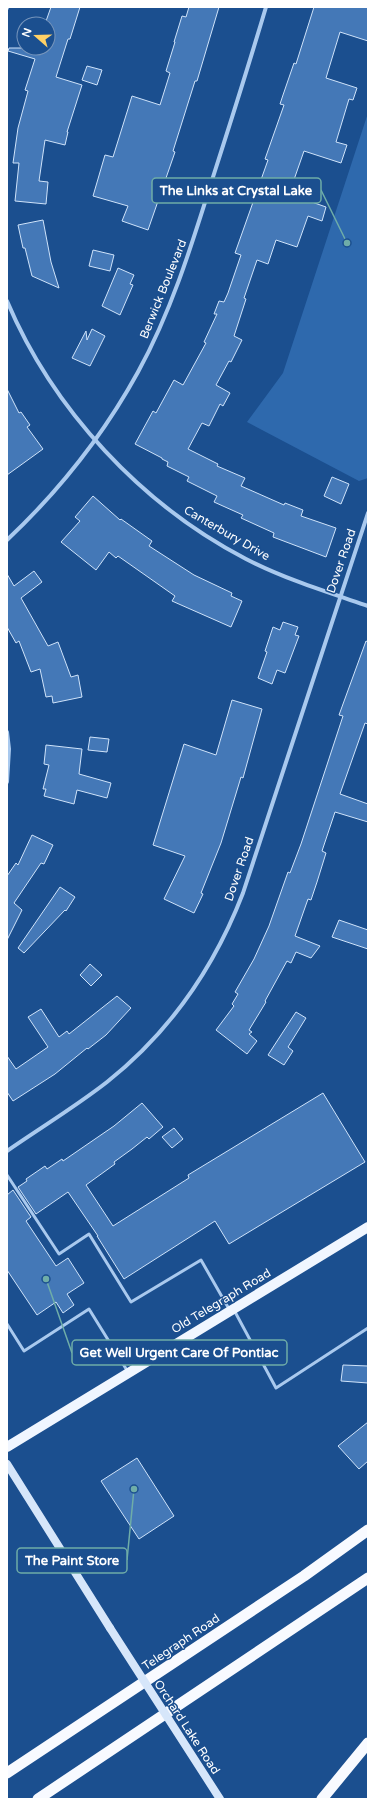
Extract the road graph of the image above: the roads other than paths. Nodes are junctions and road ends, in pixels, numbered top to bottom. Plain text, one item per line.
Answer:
1 (266, 7) edge
2 (7, 301) edge
3 (9, 312) edge
4 (96, 440) junction
5 (368, 512) edge
6 (7, 540) edge
7 (340, 596) junction
8 (368, 606) edge
9 (7, 732) edge
10 (7, 782) edge
11 (7, 1151) edge
12 (7, 1175) edge
13 (368, 1228) edge
14 (232, 1310) junction
15 (7, 1324) edge
16 (368, 1328) edge
17 (128, 1372) junction
18 (7, 1448) edge
19 (7, 1464) edge
20 (368, 1530) edge
21 (368, 1578) edge
22 (368, 1743) edge
23 (7, 1773) edge
24 (38, 1799) edge
25 (220, 1799) edge
26 (322, 1799) edge

1 - 4 street, Berwick Boulevard
2 - 3 street, Canterbury Drive
3 - 4 street, Canterbury Drive
4 - 6 street, Berwick Boulevard
4 - 7 street, Canterbury Drive
5 - 7 street, Dover Road
7 - 8 street, Canterbury Drive
7 - 11 street, Dover Road
9 - 10 street
12 - 14 lane
13 - 14 main road, Old Telegraph Road
14 - 16 lane
14 - 17 main road, Old Telegraph Road
15 - 17 lane
17 - 18 main road, Old Telegraph Road
19 - 25 main road, Orchard Lake Road, bridge
20 - 23 highway, Telegraph Road
21 - 24 highway
22 - 26 highway

